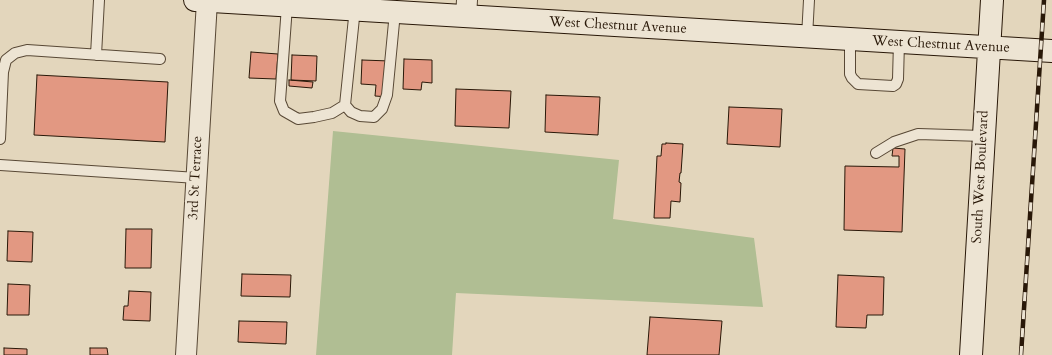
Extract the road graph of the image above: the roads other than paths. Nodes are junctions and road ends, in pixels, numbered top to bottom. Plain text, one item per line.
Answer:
1 (99, 0) edge
2 (201, 0) edge
3 (809, 0) edge
4 (992, 0) edge
5 (252, 2) edge
6 (291, 4) edge
7 (355, 5) edge
8 (466, 8) edge
9 (395, 12) junction
10 (807, 37) junction
11 (850, 39) junction
12 (899, 42) junction
13 (989, 47) junction
14 (1046, 51) edge
15 (96, 54) junction
16 (160, 59) dead end
17 (345, 105) junction
18 (983, 136) junction
19 (0, 139) edge
20 (876, 153) dead end
21 (0, 165) edge
22 (196, 178) junction
23 (186, 355) edge
24 (971, 355) edge

1 - 15 lane
2 - 5 street, West Chestnut Avenue
2 - 22 street, 3rd St Terrace
3 - 10 lane
4 - 13 street, South West Boulevard
5 - 6 street, West Chestnut Avenue
6 - 7 street, West Chestnut Avenue
6 - 17 lane
7 - 9 street, West Chestnut Avenue
7 - 17 lane
8 - 9 street, West Chestnut Avenue
8 - 10 street, West Chestnut Avenue
9 - 17 lane
10 - 11 street, West Chestnut Avenue
11 - 12 street, West Chestnut Avenue
11 - 12 lane
12 - 13 street, West Chestnut Avenue
13 - 14 street, West Chestnut Avenue
13 - 18 street, South West Boulevard
15 - 16 lane
15 - 19 lane
18 - 20 lane
18 - 24 street, South West Boulevard
21 - 22 lane
22 - 23 street, 3rd St Terrace

